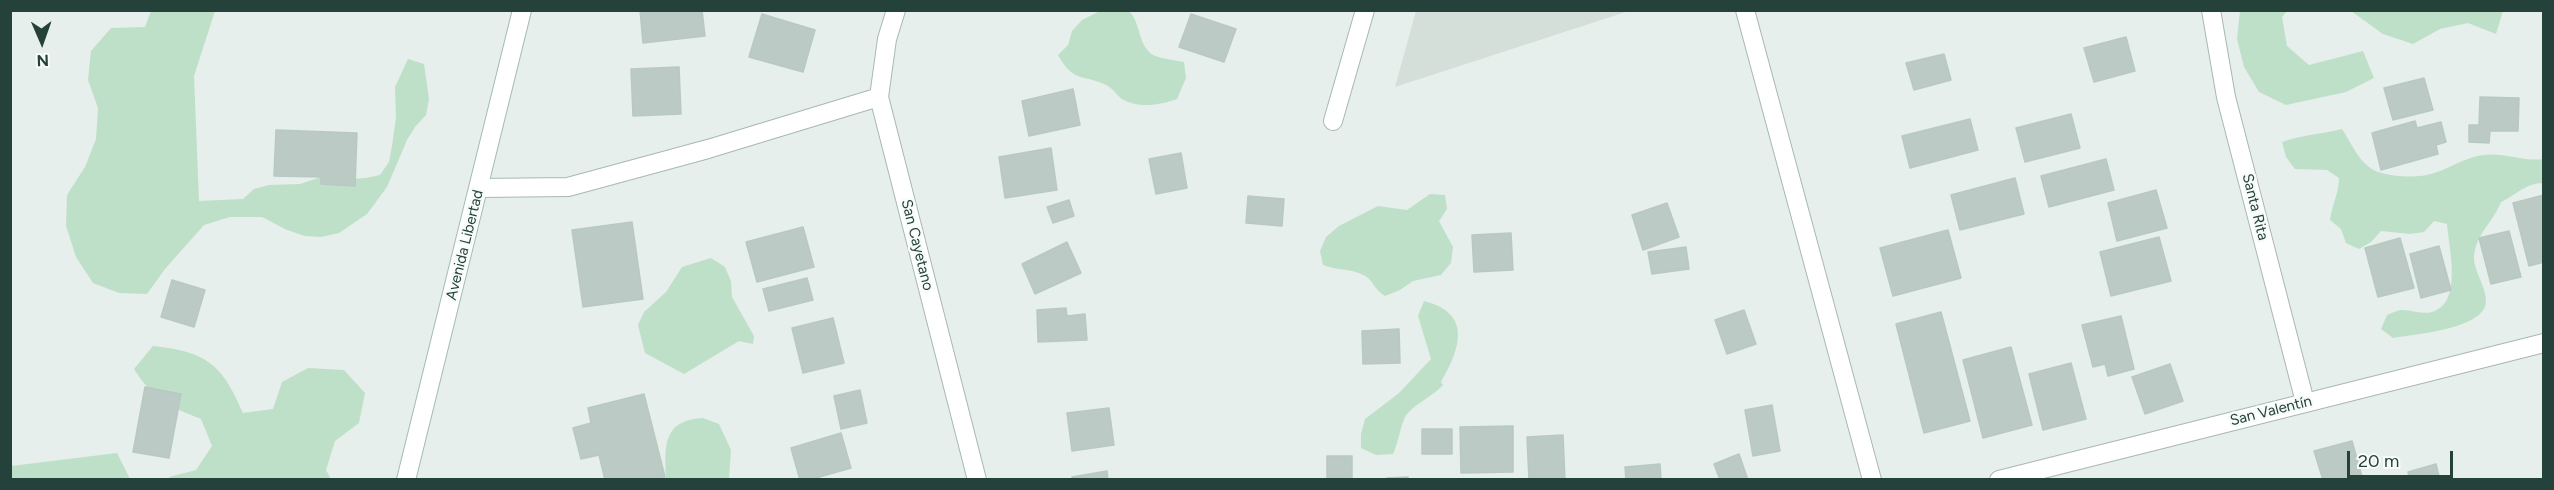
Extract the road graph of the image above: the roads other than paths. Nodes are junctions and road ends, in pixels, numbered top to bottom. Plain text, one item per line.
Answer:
1 (522, 10) edge
2 (896, 10) edge
3 (1365, 10) edge
4 (1745, 10) edge
5 (2211, 10) edge
6 (879, 97) junction
7 (1333, 121) dead end
8 (479, 188) junction
9 (2544, 343) edge
10 (2305, 402) junction
11 (406, 480) edge
12 (977, 480) edge
13 (1872, 480) edge
14 (1999, 480) edge

1 - 8 street, Avenida Libertad
2 - 6 street, San Cayetano
3 - 7 street
4 - 13 street
5 - 10 street, Santa Rita
6 - 8 street
6 - 12 street, San Cayetano
8 - 11 street, Avenida Libertad
9 - 10 street, San Valentín
10 - 14 street, San Valentín

